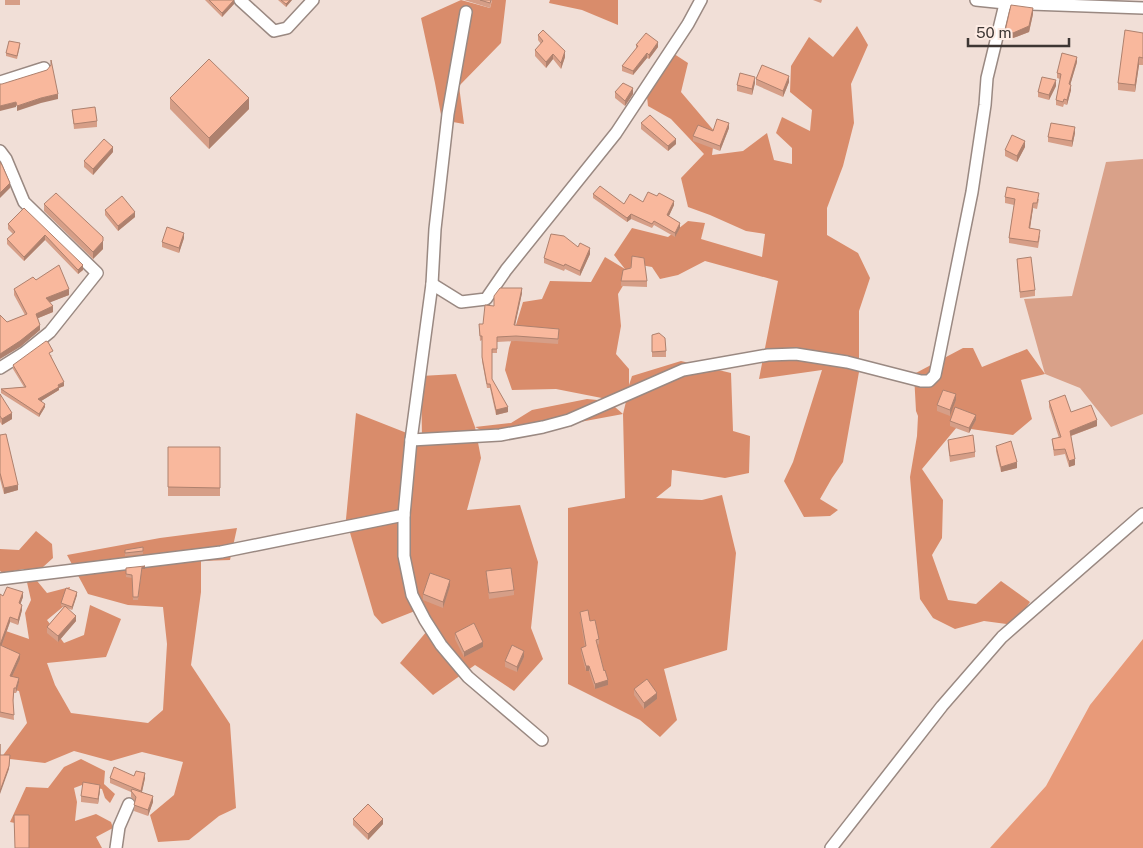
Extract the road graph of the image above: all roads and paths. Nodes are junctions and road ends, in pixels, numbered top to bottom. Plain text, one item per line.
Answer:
1 (240, 0) edge
2 (313, 0) edge
3 (702, 0) edge
4 (976, 0) edge
5 (1006, 2) edge
6 (1143, 8) edge
7 (466, 12) dead end
8 (44, 68) dead end
9 (0, 82) edge
10 (0, 151) edge
11 (432, 284) junction
12 (0, 368) edge
13 (411, 440) junction
14 (404, 514) junction
15 (1143, 514) edge
16 (0, 579) edge
17 (542, 740) dead end
18 (129, 804) dead end
19 (116, 848) edge
20 (831, 848) edge

1 - 2 street
3 - 11 street
4 - 5 street
5 - 6 street
5 - 13 street
7 - 11 street
8 - 9 street
10 - 12 street
11 - 13 street
13 - 14 street
14 - 16 street
14 - 17 street
15 - 20 street
18 - 19 street

